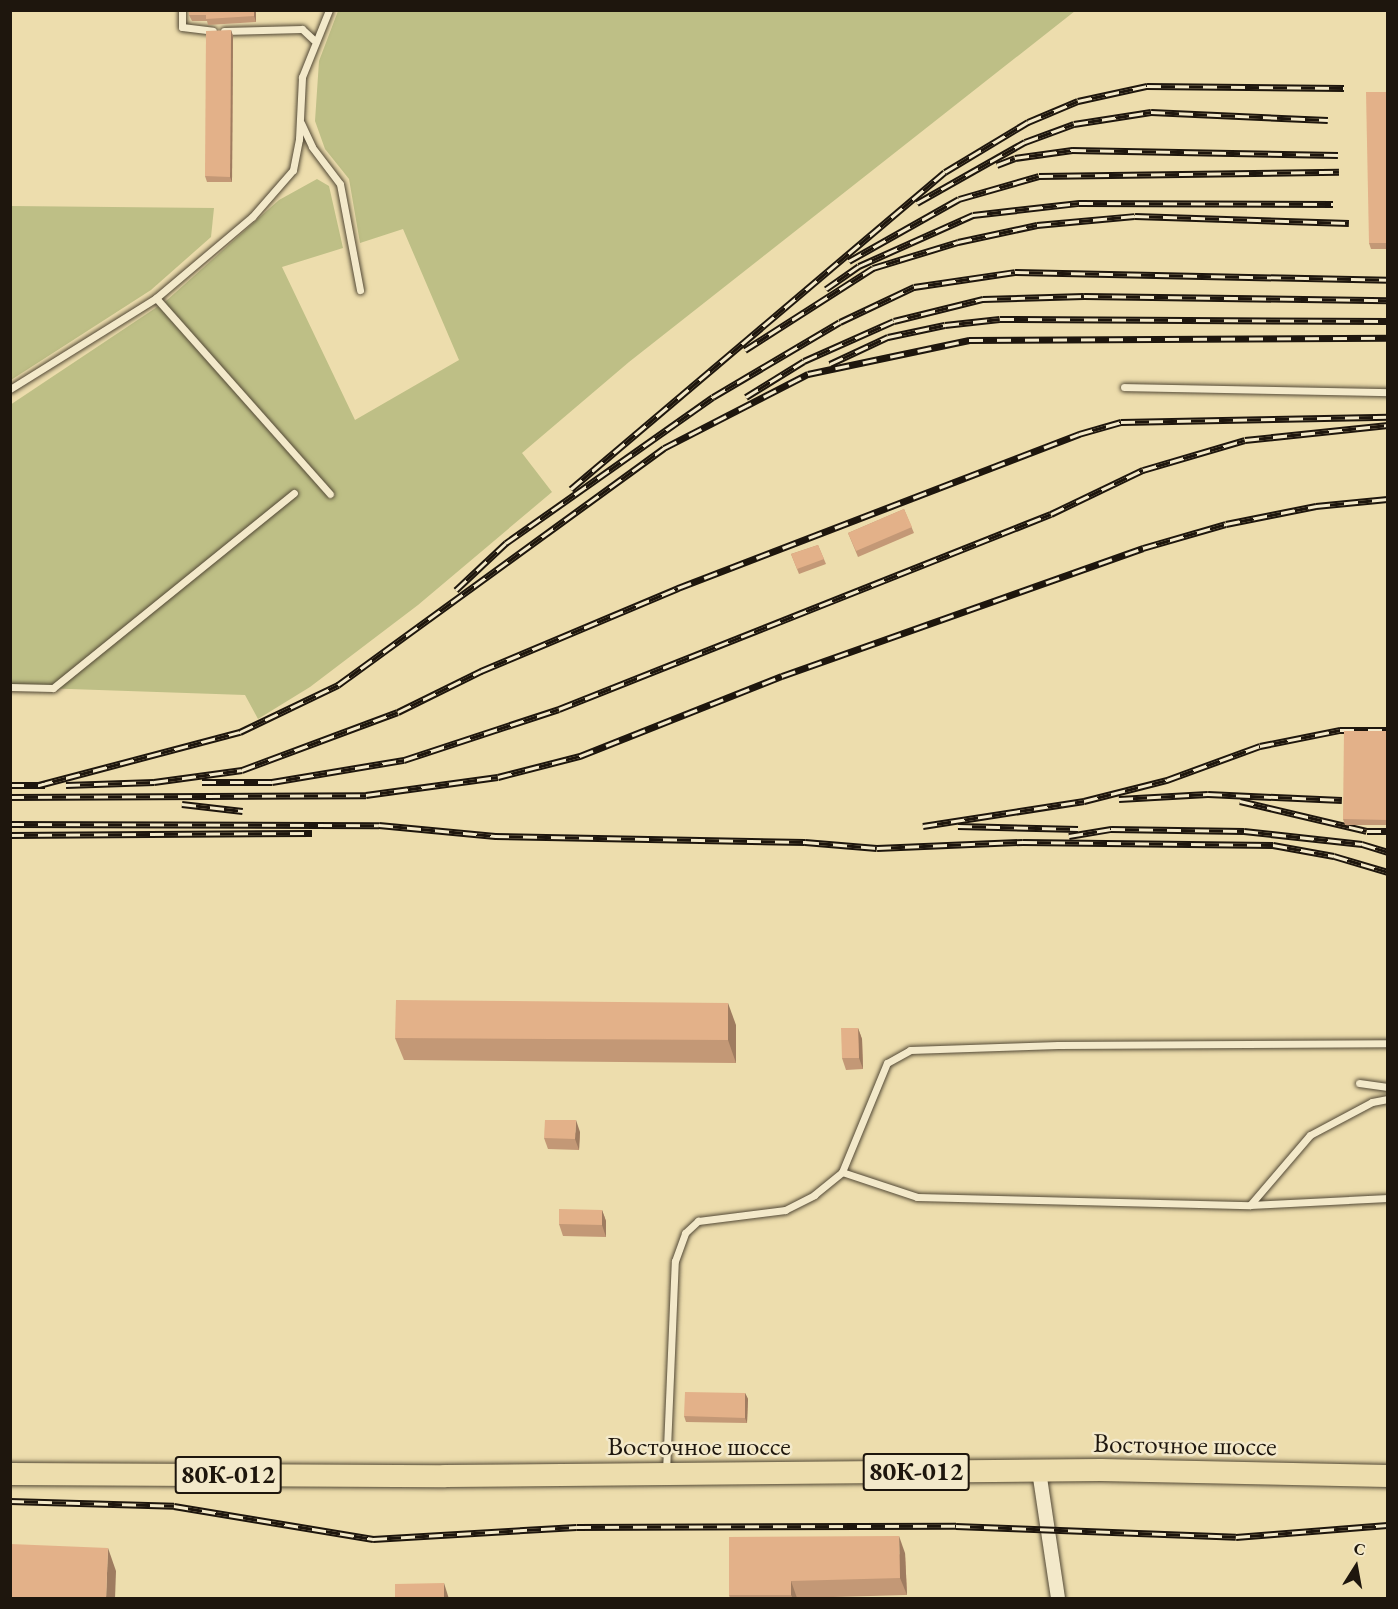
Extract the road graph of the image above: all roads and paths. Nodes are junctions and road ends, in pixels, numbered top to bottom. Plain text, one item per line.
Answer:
1 (182, 10) edge
2 (328, 10) edge
3 (314, 40) junction
4 (300, 121) junction
5 (360, 290) dead end
6 (156, 298) junction
7 (1124, 387) dead end
8 (10, 389) edge
9 (1388, 392) edge
10 (294, 493) dead end
11 (330, 494) dead end
12 (10, 687) edge
13 (1388, 1043) edge
14 (1359, 1083) dead end
15 (1388, 1087) edge
16 (1388, 1100) edge
17 (842, 1172) junction
18 (1388, 1198) edge
19 (1250, 1204) junction
20 (1039, 1471) junction
21 (10, 1474) edge
22 (666, 1474) junction
23 (1388, 1476) edge
24 (1058, 1599) edge

1 - 3 lane
2 - 3 lane
3 - 4 lane
4 - 5 lane
4 - 6 lane
6 - 8 lane
6 - 11 lane
7 - 9 lane
10 - 12 lane
13 - 17 lane
14 - 15 lane
16 - 19 lane
17 - 19 lane
17 - 22 lane
18 - 19 lane
20 - 22 main road, Восточное шоссе / 80К-012
20 - 23 main road, Восточное шоссе / 80К-012
20 - 24 street
21 - 22 main road, Восточное шоссе / 80К-012

